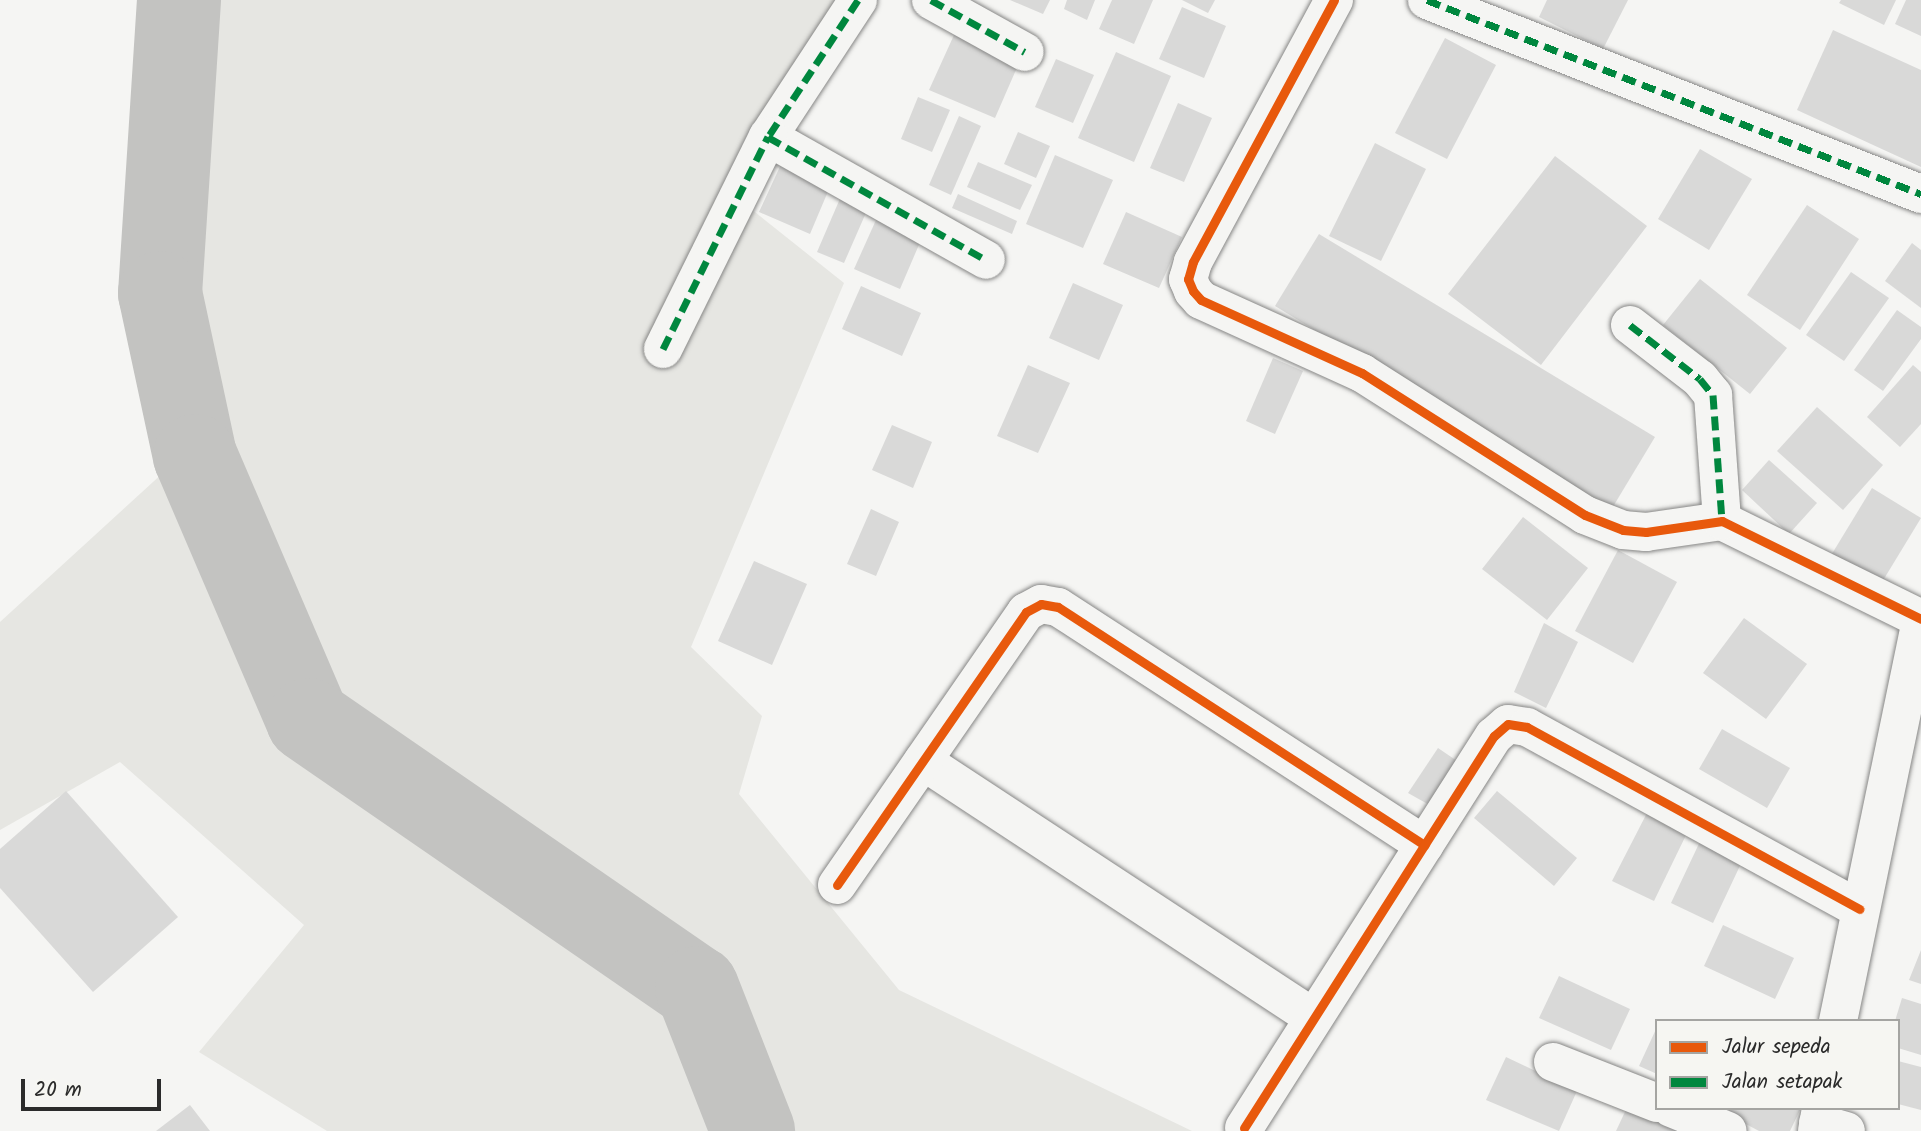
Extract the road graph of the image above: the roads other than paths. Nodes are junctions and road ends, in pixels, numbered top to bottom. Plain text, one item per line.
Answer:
1 (858, 0) edge
2 (931, 0) edge
3 (1334, 0) edge
4 (1427, 0) edge
5 (1025, 52) dead end
6 (768, 137) junction
7 (1921, 194) edge
8 (986, 260) dead end
9 (1630, 326) dead end
10 (663, 349) dead end
11 (1723, 521) junction
12 (1918, 638) edge
13 (923, 761) junction
14 (1424, 845) junction
15 (837, 885) dead end
16 (1859, 909) junction
17 (1312, 1017) junction
18 (1838, 1019) edge
19 (1553, 1062) dead end
20 (1655, 1102) edge
21 (1676, 1110) edge
22 (1244, 1128) dead end
23 (1728, 1131) edge

1 - 6 street
2 - 5 street
3 - 11 street
4 - 7 street
6 - 8 street
6 - 10 street
9 - 11 street
11 - 12 street
12 - 16 street
13 - 14 street
13 - 15 street
13 - 17 street
14 - 16 street
14 - 17 street
16 - 18 street
17 - 22 street
19 - 20 street
21 - 23 street

